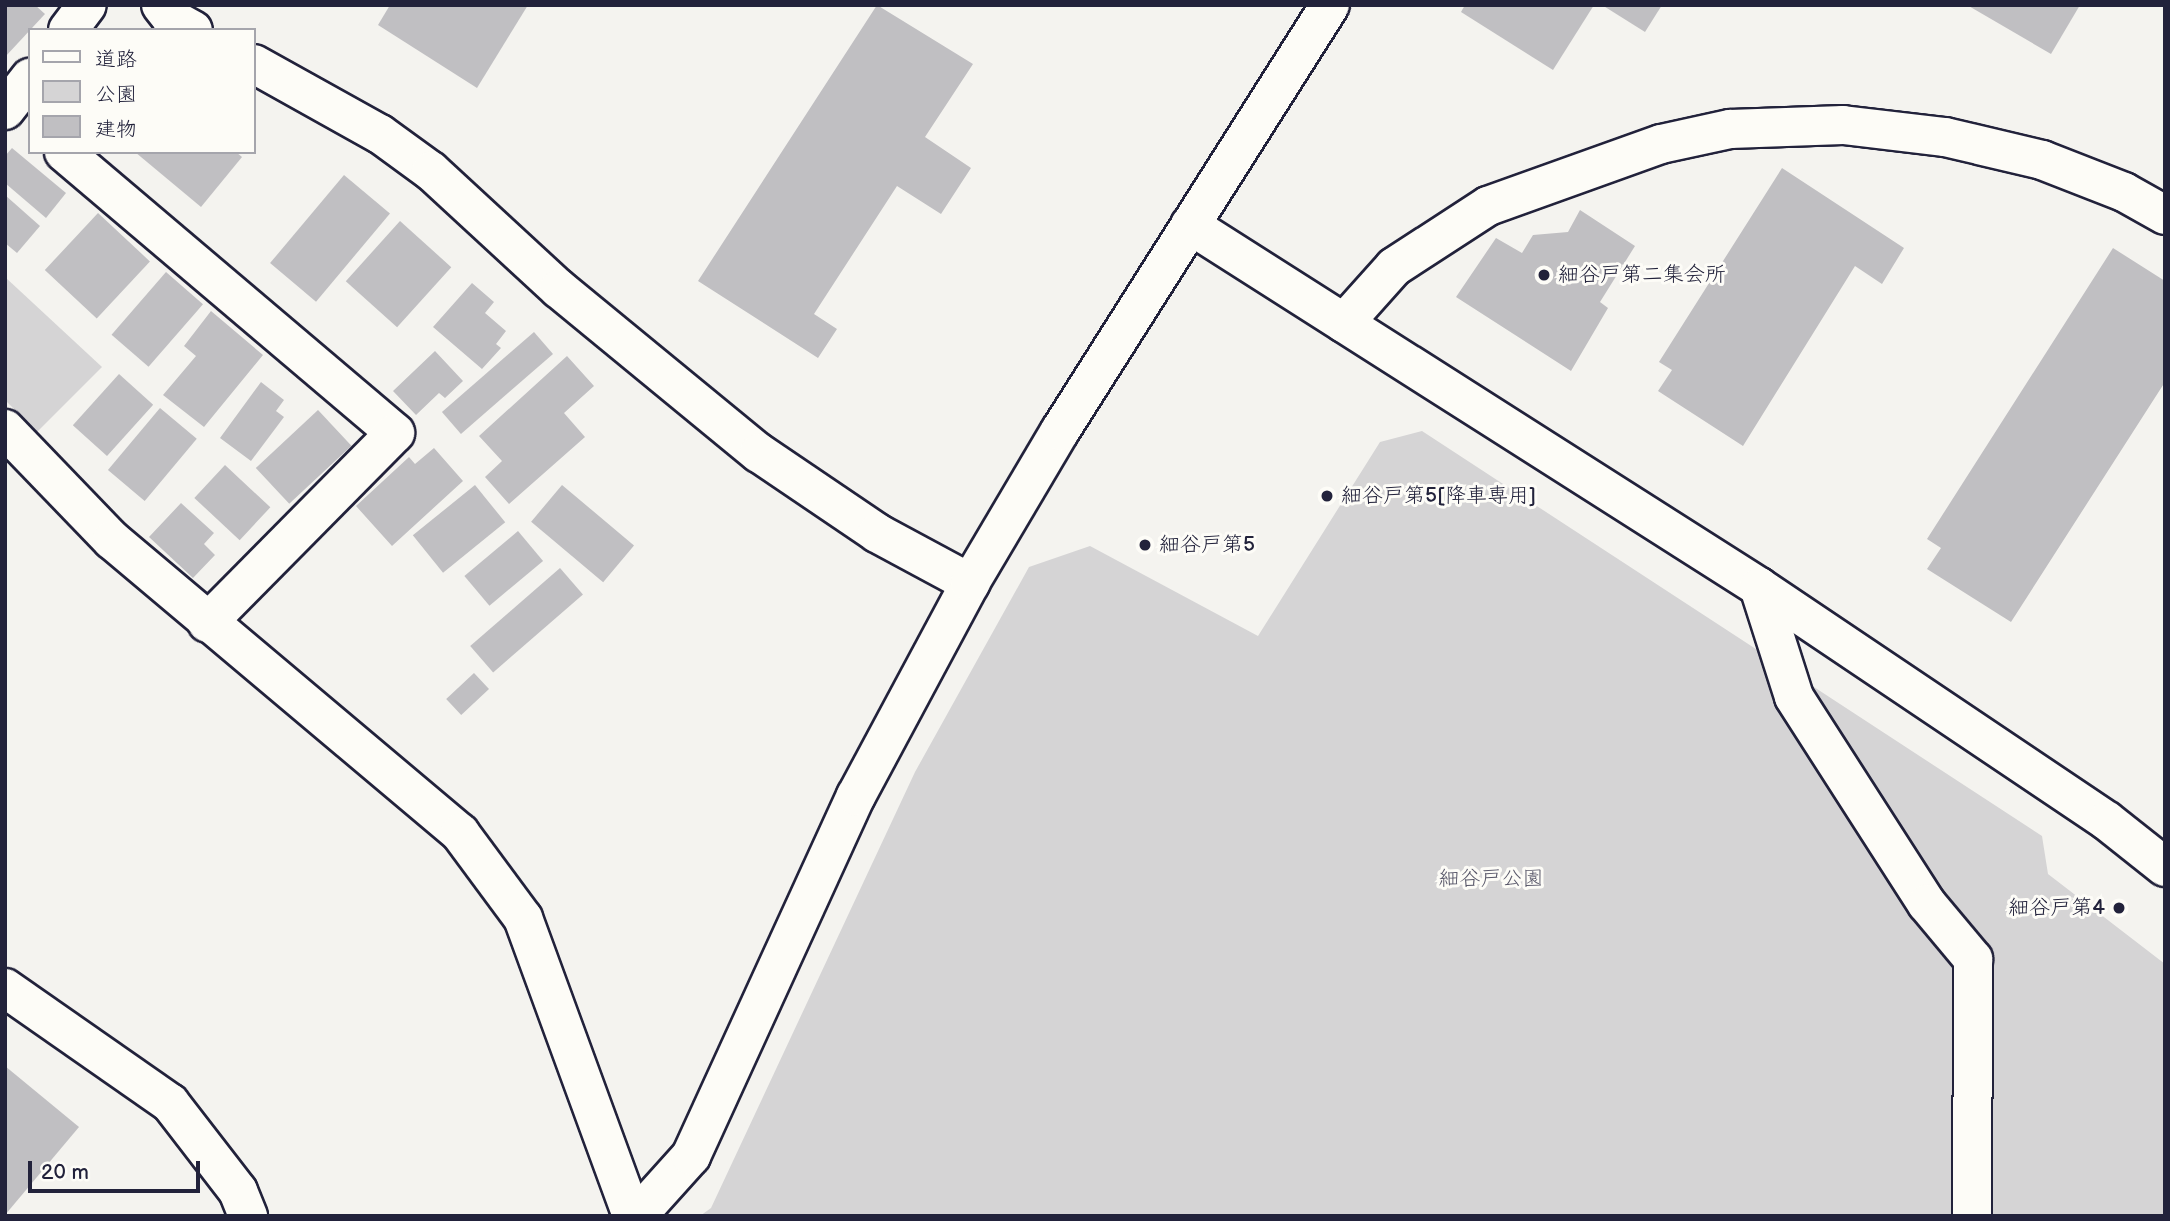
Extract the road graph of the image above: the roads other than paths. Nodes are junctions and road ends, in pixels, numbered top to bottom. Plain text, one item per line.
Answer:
1 (87, 5) edge
2 (161, 5) edge
3 (1330, 5) edge
4 (70, 28) edge
5 (190, 28) edge
6 (256, 65) edge
7 (66, 154) edge
8 (2165, 215) edge
9 (1190, 225) junction
10 (1344, 323) junction
11 (5, 429) edge
12 (970, 583) junction
13 (1759, 587) junction
14 (207, 623) junction
15 (2165, 867) edge
16 (5, 988) edge
17 (248, 1216) edge
18 (634, 1216) edge
19 (1972, 1216) edge

1 - 4 street
2 - 5 street
3 - 9 street
6 - 12 street
7 - 14 street
8 - 10 street
9 - 10 street
9 - 12 street
10 - 13 street
11 - 14 street
12 - 18 street
13 - 15 street
13 - 19 street
14 - 18 street
16 - 17 street

